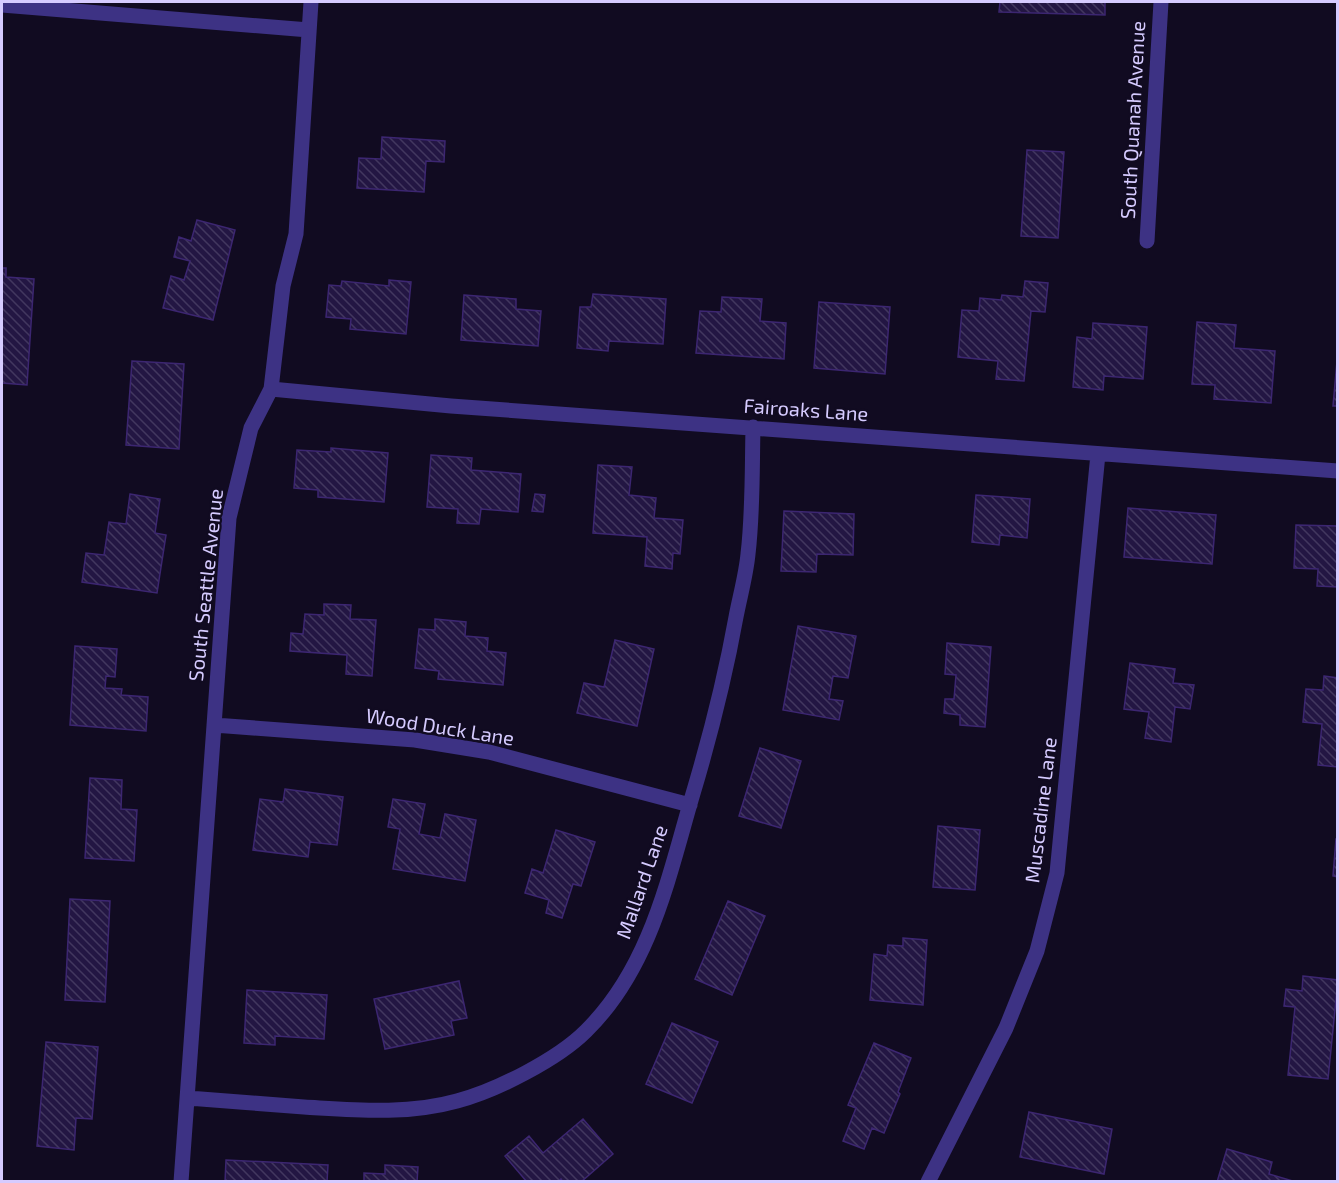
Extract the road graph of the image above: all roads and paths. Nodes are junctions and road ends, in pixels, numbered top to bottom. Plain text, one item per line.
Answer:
1 (311, 2) edge
2 (1161, 2) edge
3 (2, 5) edge
4 (309, 30) junction
5 (1147, 240) dead end
6 (271, 389) junction
7 (753, 427) junction
8 (1098, 454) junction
9 (1338, 471) edge
10 (214, 725) junction
11 (690, 805) junction
12 (188, 1098) junction
13 (930, 1181) edge
14 (181, 1182) edge

1 - 4 street, South Seattle Avenue
2 - 5 street, South Quanah Avenue
3 - 4 street
4 - 6 street, South Seattle Avenue
6 - 7 street, Fairoaks Lane
6 - 10 street, South Seattle Avenue
7 - 8 street, Fairoaks Lane
7 - 11 street, Mallard Lane
8 - 9 street, Fairoaks Lane
8 - 13 street, Muscadine Lane
10 - 11 street, Wood Duck Lane
10 - 12 street, South Seattle Avenue
11 - 12 street, Mallard Lane
12 - 14 street, South Seattle Avenue

